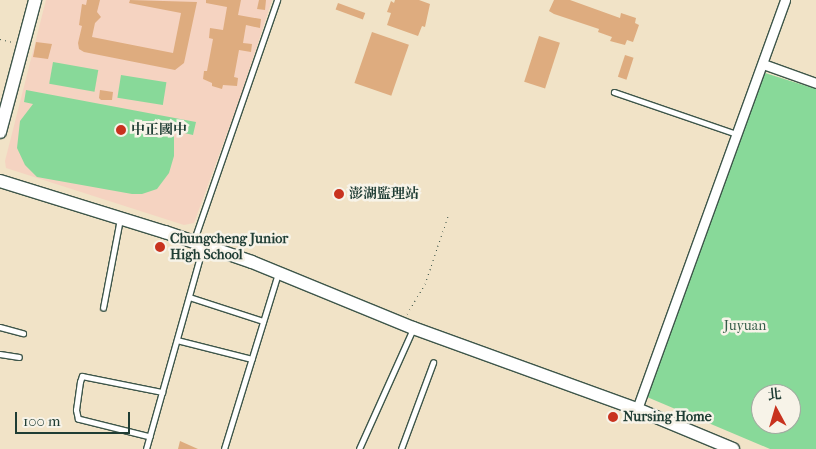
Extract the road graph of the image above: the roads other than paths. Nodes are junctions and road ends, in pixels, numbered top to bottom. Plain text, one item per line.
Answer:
1 (35, 0) edge
2 (276, 0) edge
3 (785, 0) edge
4 (763, 64) junction
5 (816, 83) edge
6 (614, 92) dead end
7 (0, 132) edge
8 (737, 134) junction
9 (0, 182) edge
10 (120, 218) junction
11 (199, 243) junction
12 (278, 273) junction
13 (189, 297) junction
14 (103, 308) dead end
15 (263, 321) junction
16 (408, 326) junction
17 (0, 327) edge
18 (23, 333) dead end
19 (177, 340) junction
20 (0, 354) edge
21 (19, 358) dead end
22 (252, 359) junction
23 (433, 363) dead end
24 (162, 392) junction
25 (637, 408) junction
26 (150, 437) junction
27 (146, 449) edge
28 (224, 449) edge
29 (359, 449) edge
30 (401, 449) edge
31 (733, 449) edge

1 - 7 main road
2 - 11 lane
3 - 4 street
4 - 5 street
4 - 8 street
6 - 8 lane
8 - 25 street
9 - 10 main road
10 - 11 main road
10 - 14 lane
11 - 12 main road
11 - 13 lane
12 - 15 lane
12 - 16 main road
13 - 15 lane
13 - 19 lane
15 - 22 lane
16 - 25 main road
16 - 29 lane
17 - 18 lane
19 - 22 lane
19 - 24 lane
20 - 21 lane
22 - 28 lane
23 - 30 lane
24 - 26 lane
24 - 26 lane
25 - 31 main road
26 - 27 lane

